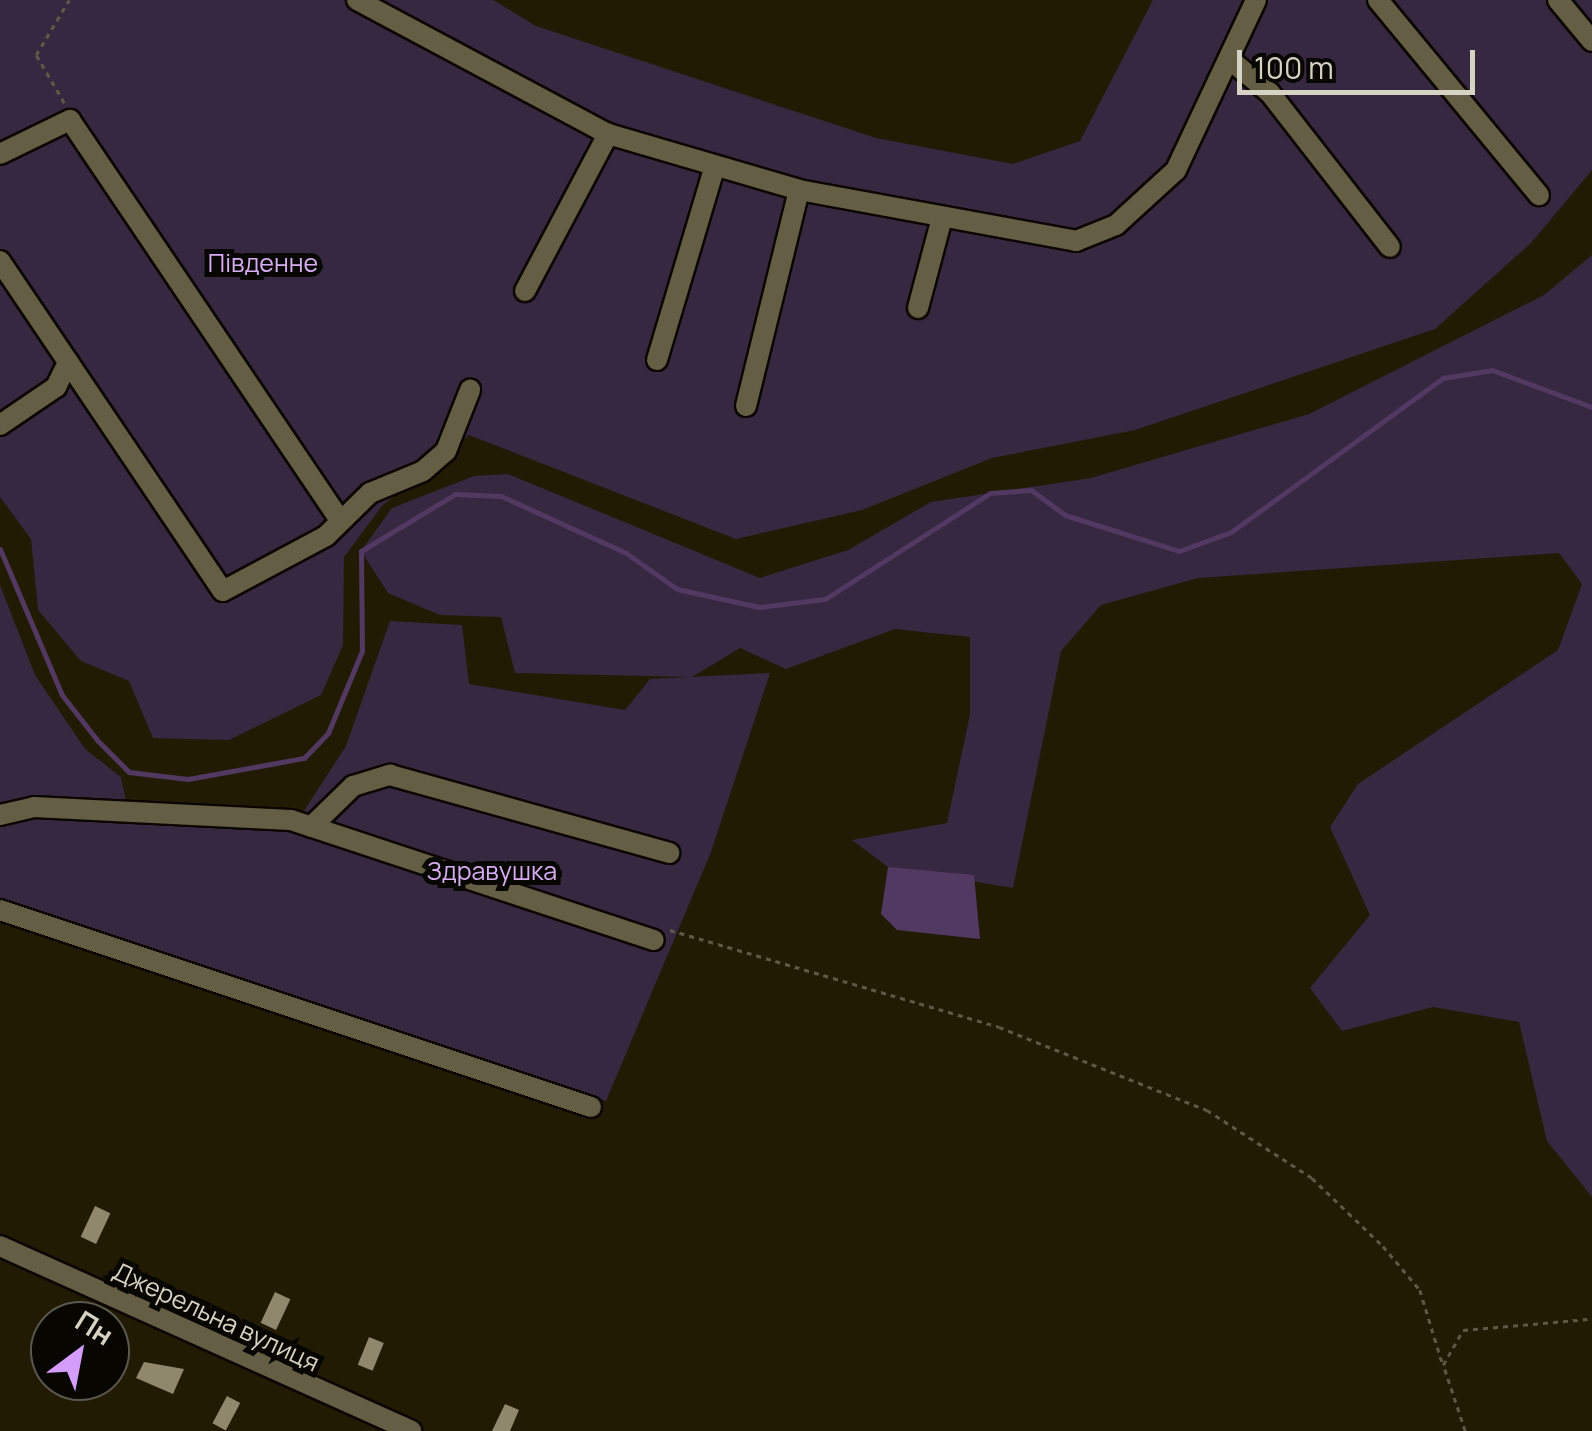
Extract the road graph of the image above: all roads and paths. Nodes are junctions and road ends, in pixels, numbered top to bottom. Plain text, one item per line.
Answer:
1 (69, 0) edge
2 (357, 0) edge
3 (1256, 0) edge
4 (1378, 0) edge
5 (1558, 0) edge
6 (1592, 41) edge
7 (1229, 59) junction
8 (70, 120) junction
9 (608, 134) junction
10 (0, 154) edge
11 (716, 166) junction
12 (800, 190) junction
13 (1539, 195) dead end
14 (942, 218) junction
15 (1390, 247) dead end
16 (0, 261) edge
17 (526, 291) dead end
18 (918, 308) dead end
19 (656, 360) dead end
20 (68, 362) junction
21 (470, 390) dead end
22 (746, 406) dead end
23 (0, 426) edge
24 (338, 518) junction
25 (0, 815) edge
26 (311, 827) junction
27 (669, 853) dead end
28 (0, 910) edge
29 (654, 940) joint
30 (591, 1107) dead end
31 (0, 1246) edge
32 (1588, 1319) dead end
33 (1443, 1365) junction
34 (411, 1431) edge
35 (1465, 1431) edge

1 - 8 path
2 - 9 street
3 - 7 street
4 - 13 street
5 - 6 street
7 - 14 street
7 - 15 street
8 - 10 street
8 - 24 street
9 - 11 street
9 - 17 street
11 - 12 street
11 - 19 street
12 - 14 street
12 - 22 street
14 - 18 street
16 - 20 street
20 - 23 street
20 - 24 street
21 - 24 street
25 - 26 street
26 - 27 street
26 - 29 street
28 - 30 street
29 - 33 path
31 - 34 street, Джерельна вулиця
32 - 33 path
33 - 35 path

